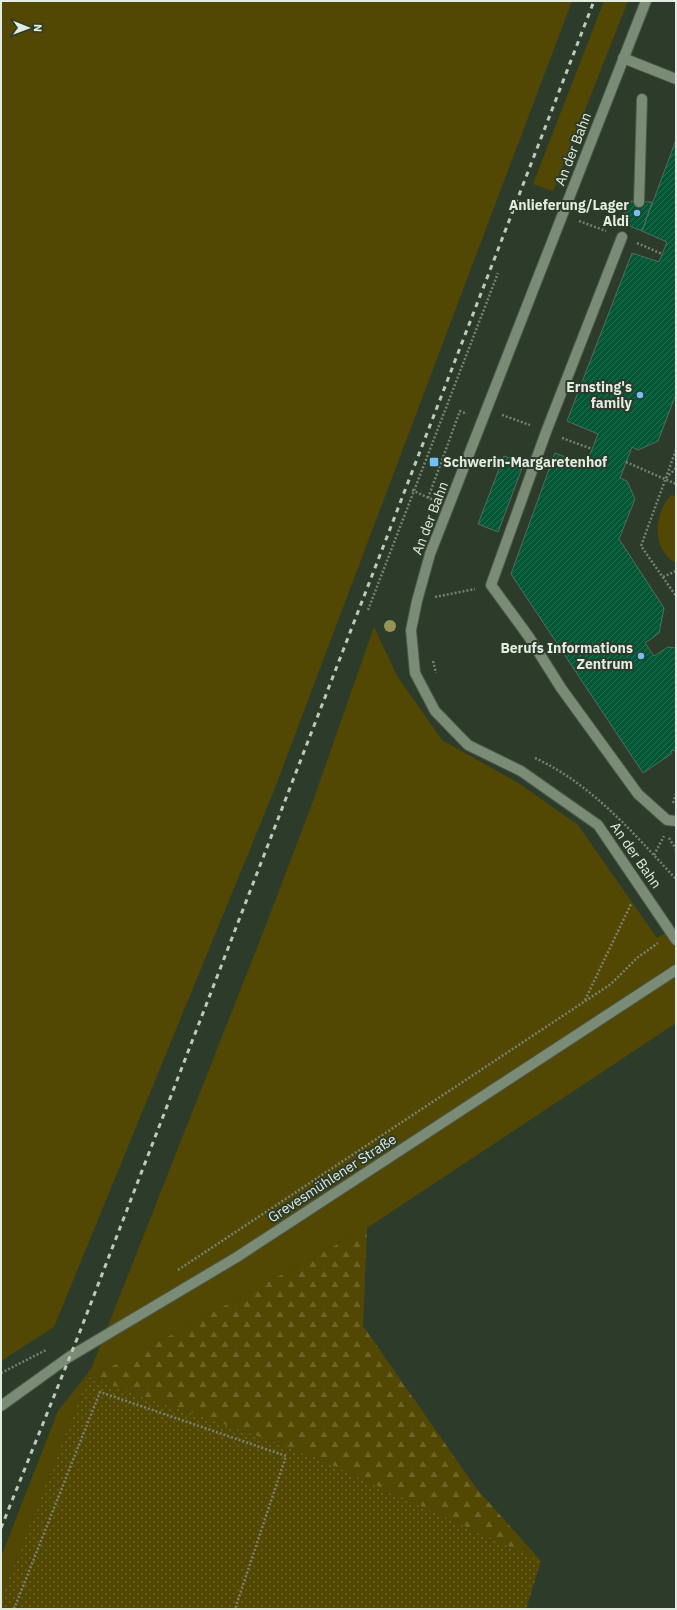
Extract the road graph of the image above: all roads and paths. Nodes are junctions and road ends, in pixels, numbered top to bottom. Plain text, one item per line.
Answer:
1 (646, 1) edge
2 (623, 58) junction
3 (676, 79) edge
4 (642, 99) dead end
5 (639, 202) dead end
6 (622, 238) dead end
7 (498, 274) dead end
8 (460, 411) dead end
9 (676, 450) edge
10 (626, 462) dead end
11 (676, 468) edge
12 (665, 479) junction
13 (676, 484) edge
14 (414, 491) junction
15 (428, 498) junction
16 (433, 500) dead end
17 (676, 571) edge
18 (663, 577) junction
19 (491, 585) junction
20 (676, 596) edge
21 (417, 601) junction
22 (368, 610) dead end
23 (676, 821) edge
24 (666, 833) dead end
25 (676, 849) edge
26 (640, 885) junction
27 (674, 936) edge
28 (676, 970) edge
29 (585, 1001) junction
30 (176, 1271) dead end
31 (51, 1348) dead end
32 (1, 1373) edge
33 (1, 1406) edge
34 (14, 1609) edge
35 (235, 1609) edge

1 - 2 street, An der Bahn
2 - 3 street
2 - 21 street, An der Bahn
4 - 5 street
6 - 19 street
7 - 14 path
8 - 15 path
9 - 12 path
10 - 12 path
11 - 12 path
12 - 13 path
12 - 18 path
14 - 15 path
14 - 22 path
15 - 16 path
17 - 18 path
18 - 20 path
19 - 21 path
19 - 23 street
21 - 26 street, An der Bahn
24 - 25 path
26 - 27 street, An der Bahn
26 - 29 path
27 - 29 path
28 - 33 street, Grevesmühlener Straße
29 - 30 path
31 - 32 path
34 - 35 path

